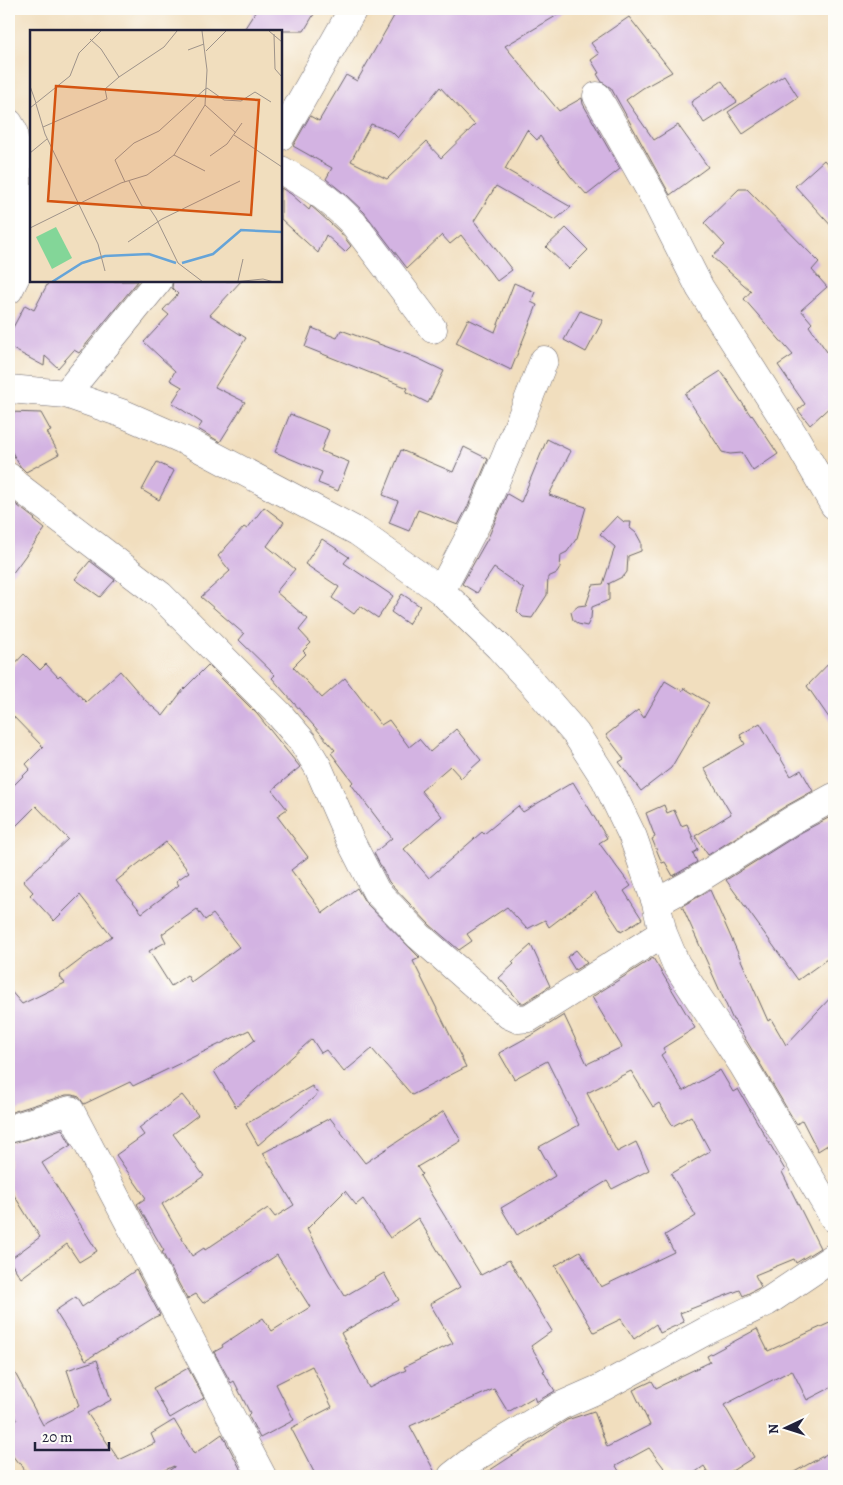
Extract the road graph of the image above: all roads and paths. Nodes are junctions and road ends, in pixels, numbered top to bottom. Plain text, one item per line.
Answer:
1 (353, 9) edge
2 (597, 96) dead end
3 (9, 123) edge
4 (282, 134) edge
5 (282, 171) edge
6 (157, 282) edge
7 (9, 290) edge
8 (433, 329) dead end
9 (544, 360) dead end
10 (9, 389) edge
11 (66, 394) junction
12 (9, 477) edge
13 (834, 505) edge
14 (441, 591) junction
15 (834, 797) edge
16 (656, 903) junction
17 (663, 933) junction
18 (9, 1129) edge
19 (834, 1218) edge
20 (834, 1257) edge
21 (262, 1476) edge
22 (452, 1476) edge

1 - 4 street
2 - 13 street
3 - 7 street
5 - 8 street
6 - 11 street
9 - 14 street
10 - 11 street
11 - 14 street
12 - 17 street
14 - 16 street
15 - 16 street
16 - 17 street
17 - 19 street
18 - 21 street
20 - 22 street

